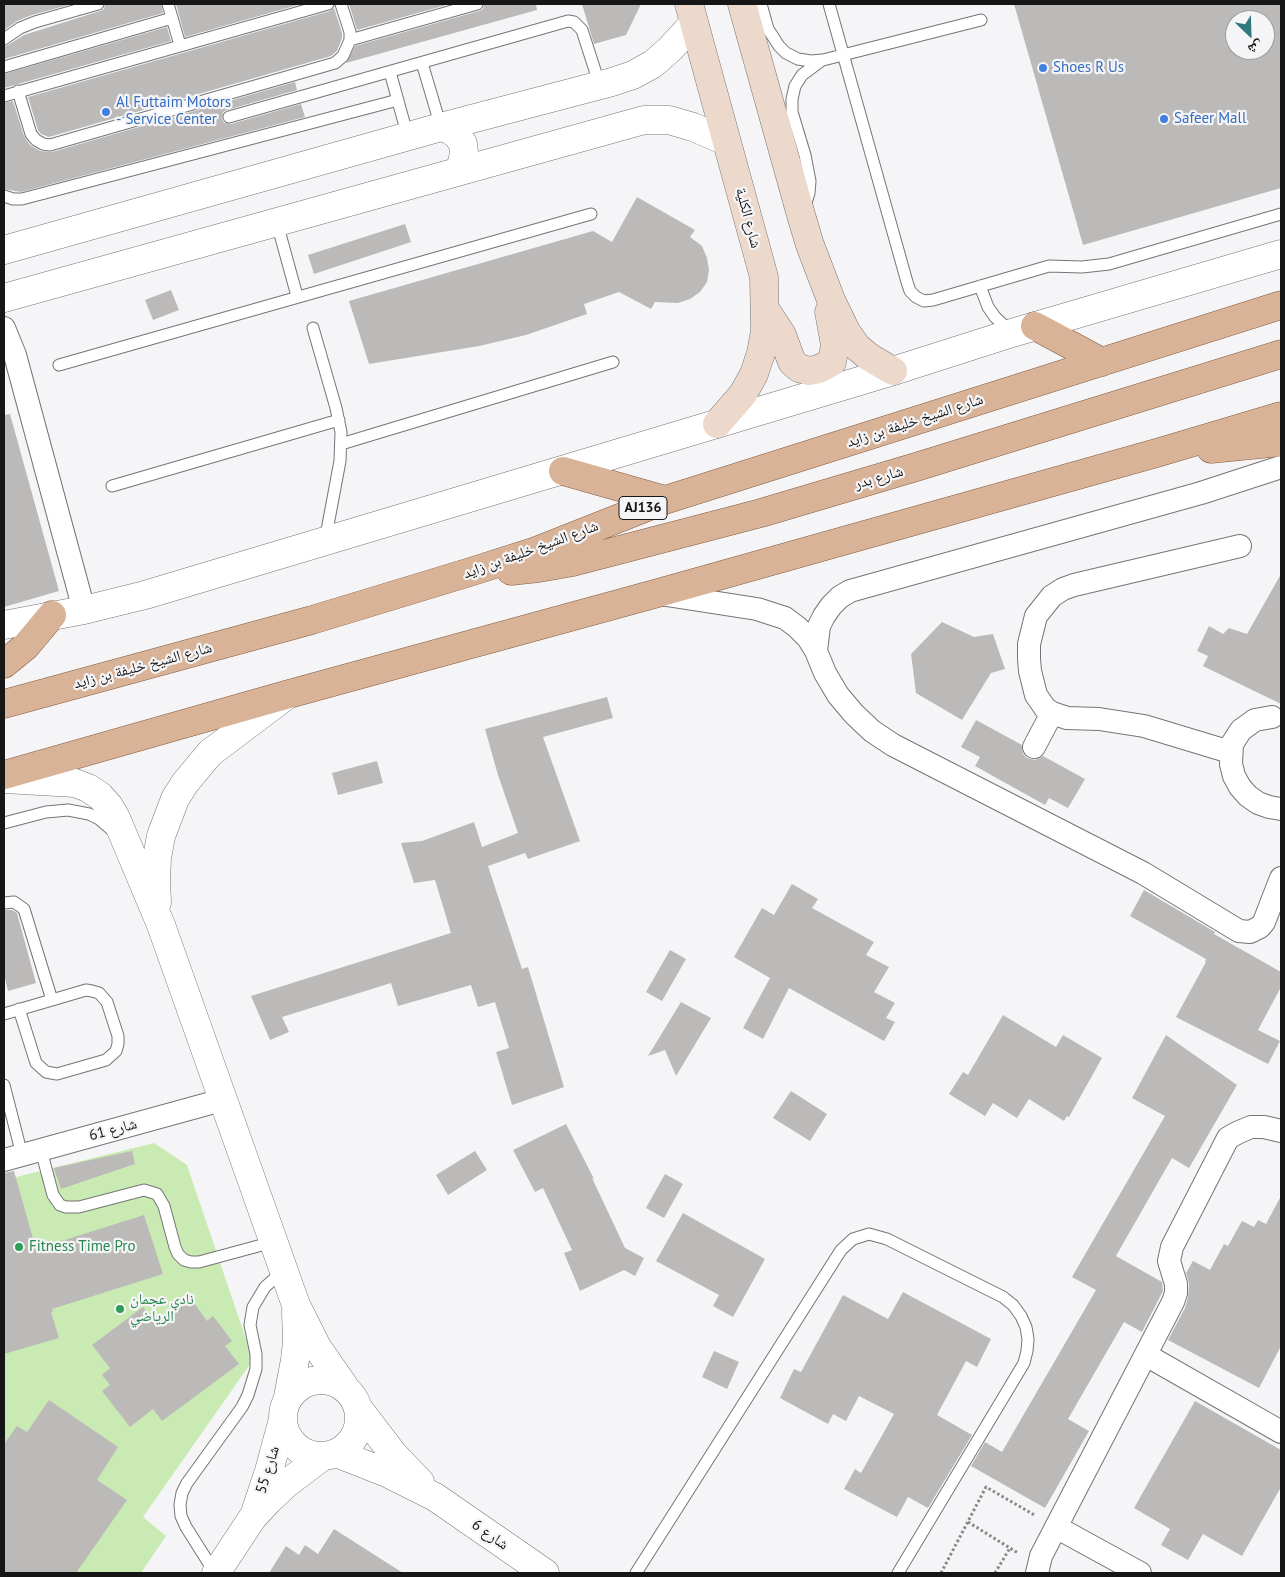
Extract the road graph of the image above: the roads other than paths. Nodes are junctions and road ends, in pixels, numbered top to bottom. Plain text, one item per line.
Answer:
1 (98, 4) edge
2 (168, 4) edge
3 (328, 4) edge
4 (341, 4) edge
5 (477, 4) edge
6 (742, 4) edge
7 (761, 4) edge
8 (829, 4) edge
9 (691, 13) edge
10 (172, 18) junction
11 (981, 20) dead end
12 (4, 38) edge
13 (350, 40) junction
14 (180, 45) junction
15 (843, 55) junction
16 (823, 60) junction
17 (422, 63) junction
18 (4, 67) edge
19 (390, 72) junction
20 (600, 86) junction
21 (18, 91) junction
22 (4, 96) edge
23 (398, 100) junction
24 (229, 117) dead end
25 (441, 127) junction
26 (408, 136) junction
27 (726, 141) junction
28 (458, 171) junction
29 (4, 196) edge
30 (591, 214) dead end
31 (1281, 214) edge
32 (801, 215) junction
33 (277, 223) junction
34 (4, 250) edge
35 (1281, 254) edge
36 (980, 286) junction
37 (829, 294) junction
38 (297, 296) junction
39 (4, 298) edge
40 (1281, 305) edge
41 (765, 309) junction
42 (4, 328) edge
43 (313, 328) dead end
44 (1024, 329) junction
45 (1281, 354) edge
46 (613, 362) dead end
47 (1102, 362) junction
48 (60, 365) dead end
49 (893, 371) junction
50 (1281, 416) edge
51 (340, 420) junction
52 (716, 424) junction
53 (1281, 442) edge
54 (341, 444) junction
55 (1160, 452) junction
56 (1281, 466) edge
57 (563, 471) junction
58 (112, 486) dead end
59 (665, 500) junction
60 (325, 542) junction
61 (1240, 546) dead end
62 (470, 572) junction
63 (658, 593) junction
64 (84, 610) junction
65 (52, 616) junction
66 (4, 625) edge
67 (816, 650) junction
68 (4, 664) edge
69 (289, 694) junction
70 (4, 704) edge
71 (1052, 713) junction
72 (1272, 717) dead end
73 (1034, 748) dead end
74 (1230, 752) junction
75 (4, 777) edge
76 (1281, 809) edge
77 (4, 823) edge
78 (128, 845) junction
79 (1281, 878) edge
80 (4, 902) edge
81 (161, 925) junction
82 (52, 1000) junction
83 (19, 1009) junction
84 (4, 1014) edge
85 (4, 1085) edge
86 (222, 1100) junction
87 (1281, 1131) edge
88 (22, 1155) edge
89 (273, 1242) junction
90 (284, 1274) junction
91 (296, 1304) junction
92 (1146, 1355) junction
93 (288, 1397) junction
94 (351, 1397) junction
95 (282, 1423) junction
96 (1279, 1425) edge
97 (329, 1455) junction
98 (435, 1497) junction
99 (253, 1517) junction
100 (1056, 1528) junction
101 (1038, 1569) edge
102 (216, 1573) edge
103 (545, 1573) edge
104 (636, 1573) edge
105 (898, 1573) edge
106 (1140, 1573) edge

1 - 12 lane
2 - 10 lane
3 - 14 lane
4 - 13 lane
5 - 13 lane
6 - 32 main road
7 - 16 lane
8 - 15 lane
9 - 20 street
9 - 27 main road, شارع الكلية
10 - 14 lane
10 - 18 lane
11 - 15 lane
13 - 21 lane
14 - 21 lane
15 - 16 lane
15 - 36 lane
16 - 32 lane
17 - 19 lane
17 - 20 lane
17 - 25 lane
19 - 23 lane
19 - 24 lane
20 - 25 street
21 - 22 lane
23 - 26 lane
23 - 29 lane
25 - 26 street
25 - 28 street
26 - 34 street
27 - 28 street
27 - 41 main road, شارع الكلية
28 - 33 street
30 - 38 lane
31 - 36 lane
32 - 37 main road
33 - 38 lane
33 - 39 street
35 - 44 street
36 - 44 lane
37 - 41 main road
37 - 49 main road
38 - 48 lane
40 - 47 main road, شارع الشيخ خليفة بن زايد / AJ136
41 - 52 main road, شارع الكلية
42 - 64 street
43 - 51 lane
44 - 47 main road
44 - 49 street
45 - 62 main road, شارع بدر
46 - 54 lane
47 - 59 main road, شارع الشيخ خليفة بن زايد / AJ136
49 - 52 street
50 - 55 main road
51 - 54 lane
51 - 58 lane
52 - 57 street
53 - 55 main road
54 - 60 lane
55 - 63 main road
56 - 67 street
57 - 59 main road
57 - 60 street
59 - 62 main road, شارع الشيخ خليفة بن زايد / AJ136
60 - 64 street
61 - 71 street
62 - 70 main road, شارع الشيخ خليفة بن زايد / AJ136
63 - 67 street
63 - 69 main road
64 - 65 street
65 - 66 street
65 - 68 main road
67 - 79 street
69 - 75 main road
69 - 81 street
71 - 73 street
71 - 74 street
72 - 74 street
74 - 76 street
75 - 78 street
77 - 78 lane
78 - 81 street
80 - 82 lane
81 - 86 street, شارع 6
82 - 83 lane
82 - 83 lane
83 - 84 lane
85 - 88 lane
86 - 88 street, شارع 61
86 - 89 street, شارع 6
87 - 92 street
88 - 89 lane
89 - 90 street, شارع 6
90 - 91 street, شارع 6
90 - 102 lane
91 - 93 street
91 - 94 street, شارع 6
92 - 96 street
92 - 100 street
93 - 94 street
93 - 95 street
94 - 97 street
94 - 98 street, شارع 6
95 - 97 street
95 - 99 street, شارع 55
97 - 98 street, شارع 6
97 - 99 street, شارع 55
98 - 103 street, شارع 6
99 - 102 street, شارع 55
100 - 101 street
100 - 106 street
104 - 105 lane

